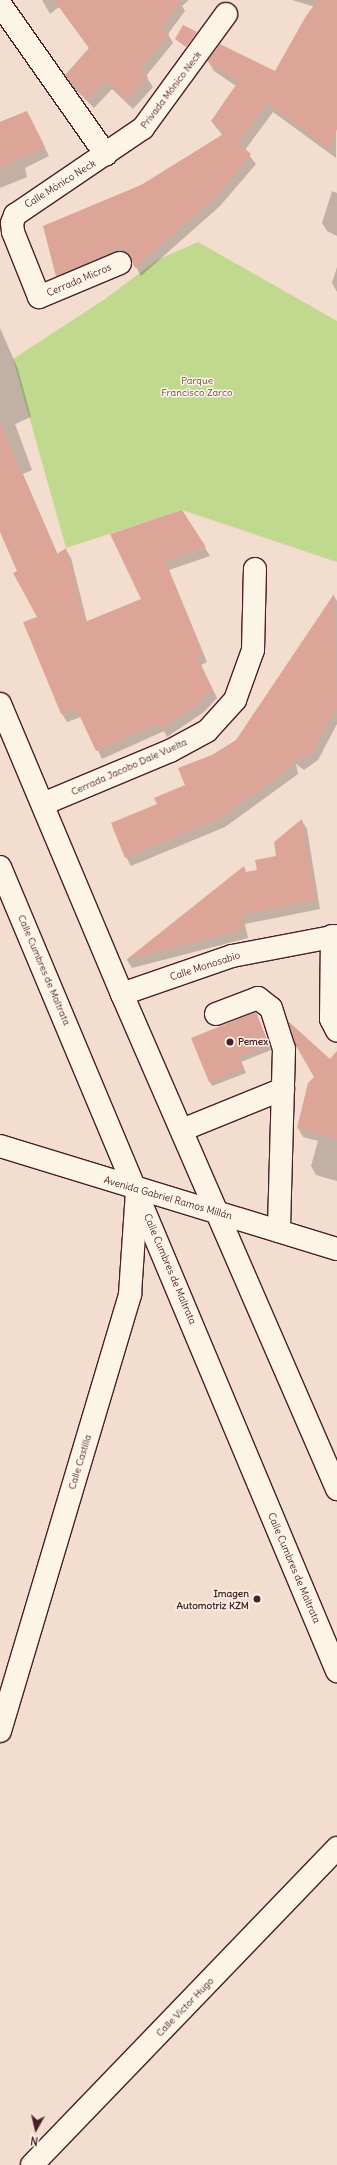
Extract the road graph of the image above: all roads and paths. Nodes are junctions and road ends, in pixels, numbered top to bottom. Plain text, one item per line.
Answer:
1 (0, 4) edge
2 (226, 14) dead end
3 (106, 155) junction
4 (120, 263) dead end
5 (39, 297) joint
6 (255, 570) dead end
7 (0, 704) edge
8 (42, 804) junction
9 (0, 867) edge
10 (334, 936) edge
11 (122, 994) junction
12 (216, 1014) dead end
13 (337, 1031) edge
14 (283, 1089) junction
15 (182, 1130) junction
16 (0, 1146) edge
17 (137, 1190) junction
18 (217, 1211) junction
19 (279, 1231) junction
20 (337, 1249) edge
21 (337, 1489) edge
22 (337, 1671) edge
23 (0, 1731) edge
24 (337, 1848) edge
25 (32, 2165) edge

1 - 3 street, Calle Mónico Neck
2 - 3 street, Privada Mónico Neck
3 - 5 street, Calle Mónico Neck
4 - 5 street, Cerrada Micros
6 - 8 street, Cerrada Jacobo Dale Vuelta
7 - 8 street
8 - 11 street
9 - 17 street, Calle Cumbres de Maltrata
10 - 11 street, Calle Monosabio
10 - 13 street
11 - 15 street
12 - 14 street
14 - 15 street
14 - 19 street
15 - 18 street
16 - 17 street, Avenida Gabriel Ramos Millán
17 - 18 street, Avenida Gabriel Ramos Millán
17 - 22 street, Calle Cumbres de Maltrata
17 - 23 street, Calle Castilla
18 - 19 street, Avenida Gabriel Ramos Millán
18 - 21 street
19 - 20 street, Avenida Gabriel Ramos Millán
24 - 25 street, Calle Víctor Hugo

